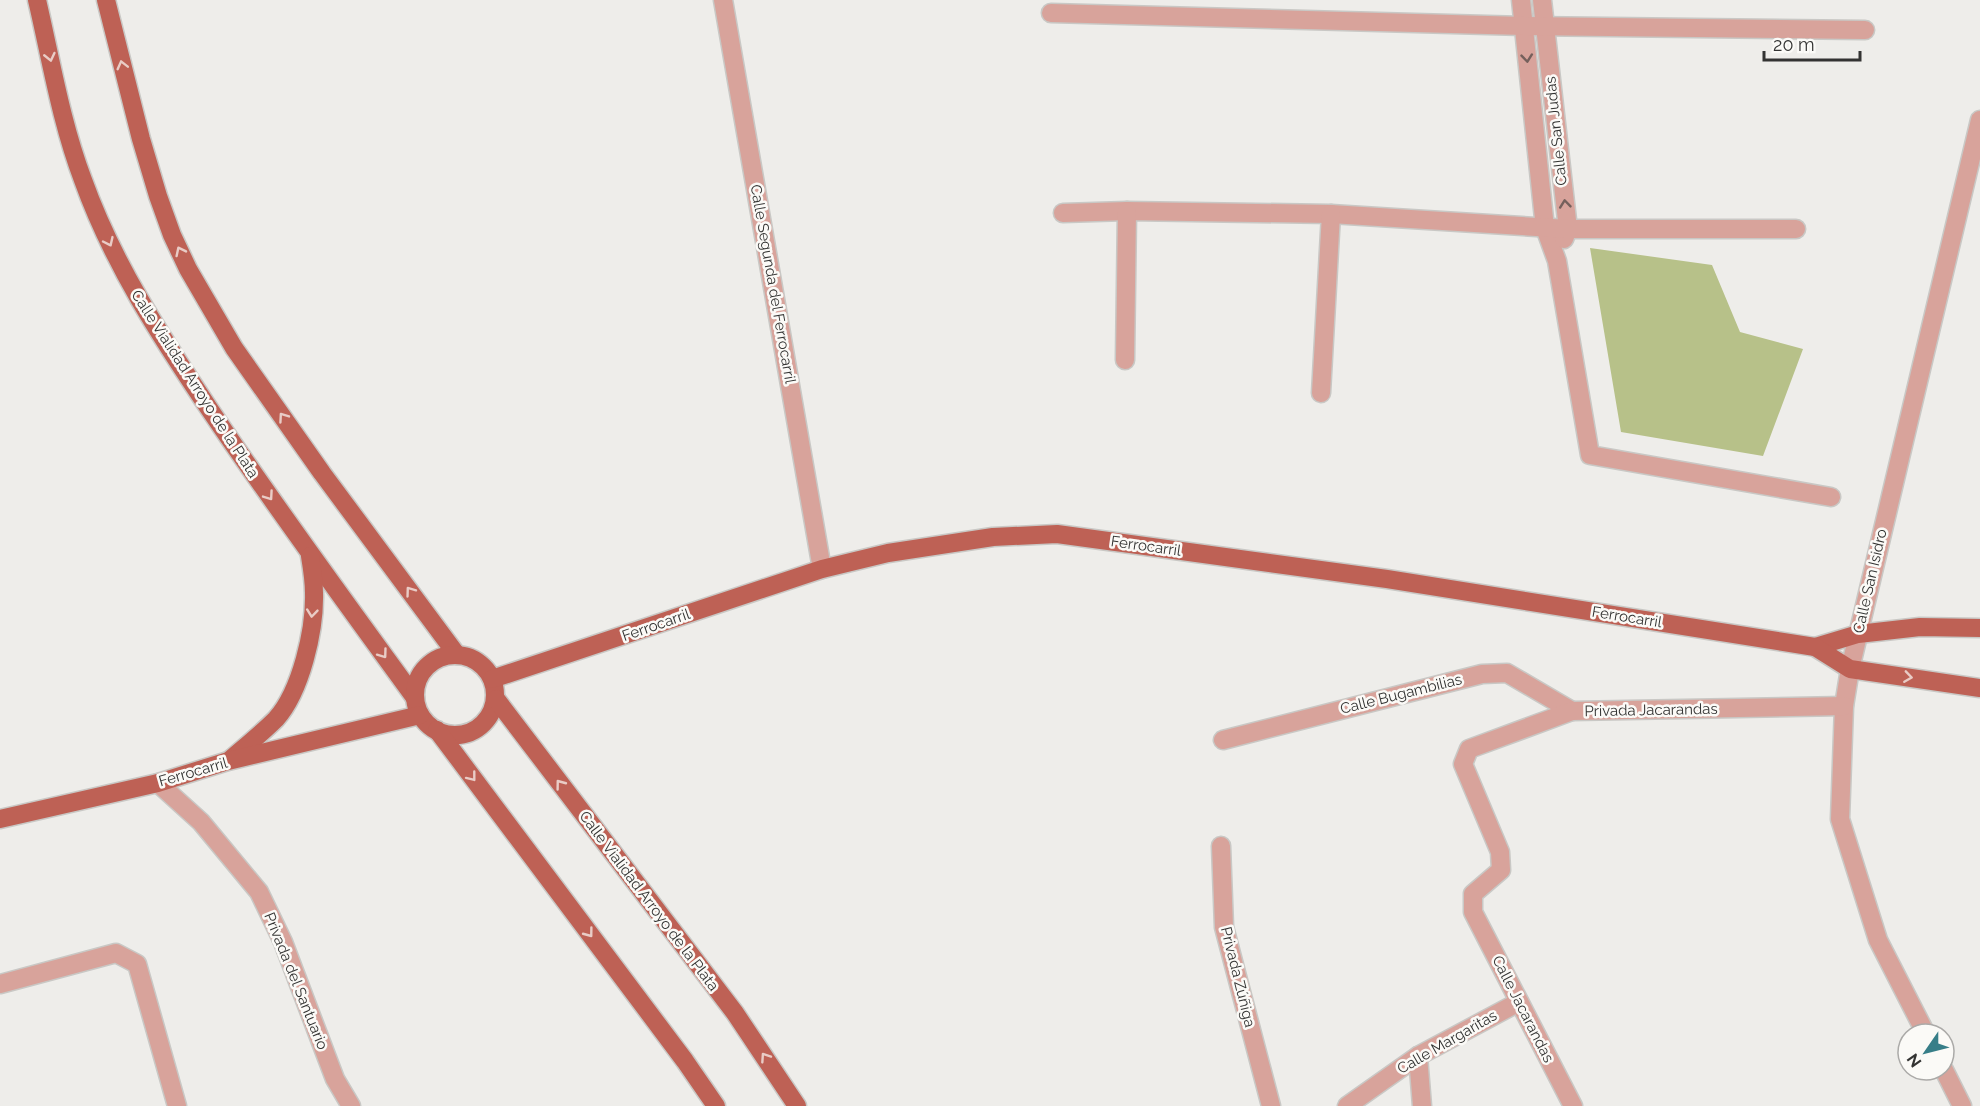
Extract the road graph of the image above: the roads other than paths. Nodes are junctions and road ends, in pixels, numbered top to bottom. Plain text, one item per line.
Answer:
1 (37, 0) edge
2 (106, 0) edge
3 (723, 0) edge
4 (1521, 0) edge
5 (1542, 0) edge
6 (1051, 13) dead end
7 (1544, 24) junction
8 (1524, 26) junction
9 (1865, 30) dead end
10 (1980, 120) edge
11 (1127, 211) junction
12 (1063, 213) dead end
13 (1331, 214) junction
14 (1545, 228) junction
15 (1568, 229) junction
16 (1796, 229) dead end
17 (1557, 261) junction
18 (1125, 360) dead end
19 (1321, 393) dead end
20 (1831, 497) dead end
21 (310, 555) junction
22 (822, 569) junction
23 (1980, 628) edge
24 (1858, 634) junction
25 (1815, 647) junction
26 (457, 655) junction
27 (1850, 669) junction
28 (492, 679) junction
29 (1980, 688) edge
30 (496, 699) junction
31 (418, 706) junction
32 (1844, 706) junction
33 (1572, 711) junction
34 (437, 730) junction
35 (1223, 740) dead end
36 (228, 762) junction
37 (158, 783) junction
38 (0, 819) edge
39 (1221, 846) dead end
40 (1473, 912) joint
41 (0, 984) edge
42 (1519, 1002) junction
43 (1920, 1022) edge
44 (1418, 1056) junction
45 (1950, 1082) edge
46 (177, 1106) edge
47 (351, 1106) edge
48 (716, 1106) edge
49 (797, 1106) edge
50 (1271, 1106) edge
51 (1347, 1106) edge
52 (1422, 1106) edge
53 (1573, 1106) edge
54 (1962, 1106) edge

1 -> 21 main road, Calle Vialidad Arroyo de la Plata
26 -> 2 main road
3 - 22 street, Calle Segunda del Ferrocarril
4 - 8 street, Calle San Judas
5 - 7 street, Calle San Judas
6 - 8 street
7 - 8 street
7 - 9 street
15 -> 7 street, Calle San Judas
8 -> 14 street, Calle San Judas
10 - 24 street, Calle San Isidro
11 - 12 street
11 - 13 street
11 - 18 street
13 - 14 street
13 - 19 street
14 - 15 street
14 - 17 street, Calle San Judas
15 - 16 street
15 - 17 street, Calle San Judas
17 - 20 street, Calle San Judas
21 -> 31 main road, Calle Vialidad Arroyo de la Plata
21 -> 36 main road
22 - 25 main road, Ferrocarril
22 - 28 main road, Ferrocarril
23 - 24 main road, Ferrocarril
24 - 25 main road, Ferrocarril
24 - 27 street, Calle San Isidro
25 - 27 main road, Ferrocarril
26 - 28 main road
26 - 31 main road
27 -> 29 main road
27 - 32 street, Calle San Isidro
28 - 30 main road
30 - 34 main road
49 -> 30 main road, Calle Vialidad Arroyo de la Plata
31 - 34 main road
31 - 36 main road, Ferrocarril
32 - 33 street, Privada Jacarandas
32 - 43 street, Calle San Isidro
33 - 35 street, Calle Bugambilias
33 - 40 street, Privada Jacarandas
34 -> 48 main road
36 - 37 main road, Ferrocarril
37 - 38 main road, Ferrocarril
37 - 47 street, Privada del Santuario
39 - 50 street, Privada Zúñiga
40 - 42 street, Calle Jacarandas
41 - 46 street
42 - 44 street, Calle Margaritas
42 - 53 street, Calle Jacarandas
44 - 51 street, Calle Margaritas
44 - 52 street
45 - 54 street

